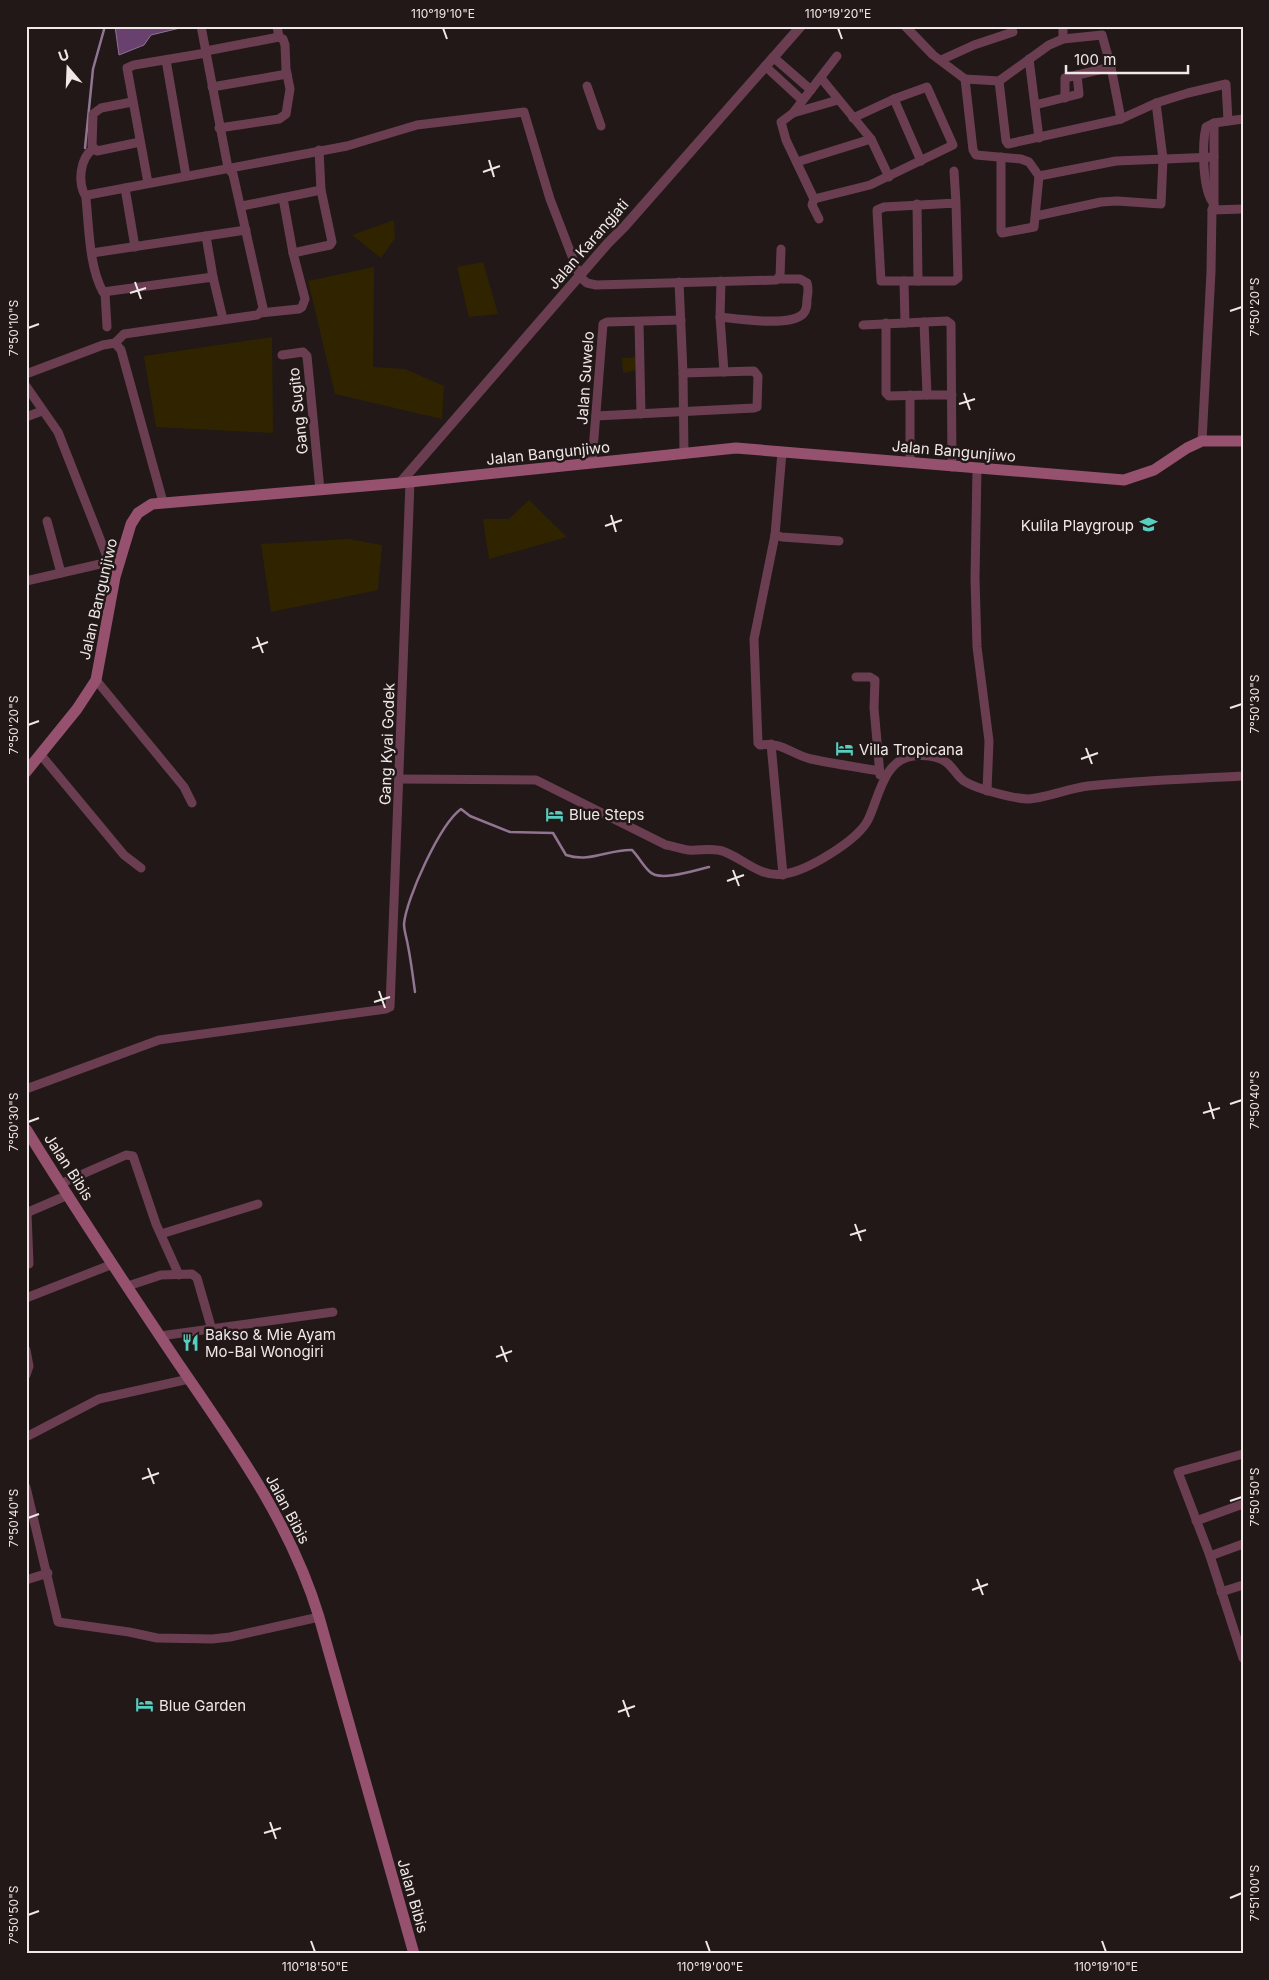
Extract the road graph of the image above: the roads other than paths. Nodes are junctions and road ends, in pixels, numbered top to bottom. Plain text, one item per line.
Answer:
1 (201, 26) edge
2 (277, 26) edge
3 (801, 26) edge
4 (905, 26) edge
5 (1063, 26) edge
6 (1007, 31) edge
7 (279, 37) junction
8 (1063, 40) junction
9 (206, 52) junction
10 (837, 56) dead end
11 (773, 57) junction
12 (1029, 59) junction
13 (166, 60) junction
14 (940, 60) junction
15 (766, 66) junction
16 (1111, 67) junction
17 (287, 74) junction
18 (1077, 74) junction
19 (821, 78) junction
20 (965, 79) junction
21 (999, 80) junction
22 (587, 86) dead end
23 (212, 87) junction
24 (811, 90) junction
25 (1065, 98) junction
26 (894, 99) junction
27 (802, 100) junction
28 (838, 100) junction
29 (132, 102) junction
30 (1156, 103) junction
31 (1035, 105) junction
32 (793, 114) junction
33 (854, 118) junction
34 (1121, 119) junction
35 (1243, 119) edge
36 (1228, 121) junction
37 (1214, 123) junction
38 (601, 126) dead end
39 (219, 128) junction
40 (1039, 138) junction
41 (872, 139) junction
42 (140, 142) junction
43 (93, 149) junction
44 (319, 150) junction
45 (1001, 157) junction
46 (1214, 157) junction
47 (1163, 158) junction
48 (1203, 158) junction
49 (921, 161) junction
50 (797, 162) junction
51 (228, 168) junction
52 (954, 171) dead end
53 (186, 176) junction
54 (1039, 176) junction
55 (889, 177) junction
56 (148, 183) junction
57 (125, 188) junction
58 (321, 190) junction
59 (86, 197) junction
60 (284, 198) junction
61 (814, 200) junction
62 (956, 203) junction
63 (916, 204) junction
64 (242, 206) junction
65 (1213, 207) junction
66 (1243, 209) edge
67 (1036, 216) junction
68 (819, 219) dead end
69 (246, 230) junction
70 (206, 236) junction
71 (135, 246) junction
72 (780, 249) dead end
73 (92, 252) junction
74 (294, 253) junction
75 (213, 277) junction
76 (580, 277) junction
77 (778, 279) junction
78 (721, 281) junction
79 (904, 281) junction
80 (918, 281) junction
81 (679, 282) junction
82 (105, 293) junction
83 (260, 313) junction
84 (720, 317) junction
85 (223, 319) junction
86 (680, 320) junction
87 (639, 322) junction
88 (905, 322) junction
89 (924, 322) junction
90 (886, 323) junction
91 (863, 325) dead end
92 (107, 327) dead end
93 (115, 343) junction
94 (282, 355) dead end
95 (724, 372) junction
96 (683, 373) junction
97 (26, 374) edge
98 (26, 386) edge
99 (910, 395) junction
100 (927, 395) junction
101 (952, 395) junction
102 (42, 411) junction
103 (684, 412) junction
104 (641, 414) junction
105 (596, 416) junction
106 (26, 417) edge
107 (1202, 441) junction
108 (1243, 441) edge
109 (782, 452) junction
110 (684, 454) junction
111 (910, 463) junction
112 (592, 464) junction
113 (952, 466) junction
114 (977, 468) junction
115 (405, 483) junction
116 (320, 490) junction
117 (163, 502) junction
118 (46, 521) dead end
119 (775, 535) junction
120 (839, 541) dead end
121 (109, 562) junction
122 (61, 573) junction
123 (115, 577) junction
124 (26, 581) edge
125 (856, 677) dead end
126 (96, 680) junction
127 (771, 744) junction
128 (41, 755) junction
129 (880, 771) junction
130 (26, 772) edge
131 (1243, 776) edge
132 (399, 779) junction
133 (881, 785) junction
134 (987, 790) junction
135 (192, 803) dead end
136 (141, 868) dead end
137 (783, 875) junction
138 (26, 1089) edge
139 (26, 1129) edge
140 (60, 1184) junction
141 (68, 1194) junction
142 (258, 1204) dead end
143 (27, 1213) edge
144 (161, 1234) junction
145 (29, 1264) dead end
146 (113, 1264) junction
147 (179, 1275) junction
148 (128, 1286) junction
149 (26, 1298) edge
150 (333, 1312) dead end
151 (212, 1330) junction
152 (160, 1336) junction
153 (26, 1351) edge
154 (26, 1375) edge
155 (189, 1379) junction
156 (26, 1438) edge
157 (1243, 1454) edge
158 (26, 1487) edge
159 (1243, 1504) edge
160 (1196, 1521) junction
161 (1243, 1544) edge
162 (1210, 1556) junction
163 (48, 1574) junction
164 (26, 1580) edge
165 (1243, 1585) edge
166 (1222, 1592) junction
167 (319, 1617) junction
168 (1243, 1627) edge
169 (1234, 1630) junction
170 (1243, 1658) edge
171 (414, 1954) edge

1 - 9 street
2 - 7 street
3 - 11 street, Jalan Karangjati
4 - 14 street
5 - 8 street
6 - 14 street
7 - 9 street
7 - 17 street
8 - 12 street
8 - 16 street
9 - 13 street
9 - 23 street
10 - 19 street
11 - 15 street, Jalan Karangjati
11 - 24 street
12 - 21 street
12 - 31 street
13 - 29 street
13 - 53 street
14 - 20 street
15 - 27 street
15 - 76 street, Jalan Karangjati
16 - 18 street
16 - 34 street
17 - 23 street
17 - 39 street
18 - 25 street
18 - 25 street
19 - 24 street
19 - 28 street
20 - 21 street
20 - 45 street
21 - 40 street
22 - 38 street
23 - 39 street
24 - 27 street
25 - 31 street
26 - 33 street
26 - 49 street
26 - 49 street
27 - 32 street
28 - 32 street
28 - 33 street
29 - 42 street
29 - 43 street
30 - 34 street
30 - 36 street
30 - 47 street
31 - 40 street
32 - 50 street
33 - 41 street
34 - 40 street
35 - 36 street
36 - 37 street
37 - 46 street
37 - 48 street
39 - 51 street
41 - 50 street
41 - 55 street
42 - 43 street
42 - 56 street
43 - 59 street
44 - 51 street
44 - 58 street
44 - 76 street
45 - 54 street
45 - 67 street
46 - 48 street
46 - 65 street
47 - 48 street
47 - 54 street
47 - 67 street
48 - 65 street
49 - 55 street
50 - 61 street
51 - 53 street
51 - 64 street
52 - 62 street
53 - 56 street
54 - 67 street
55 - 61 street
56 - 57 street
57 - 59 street
57 - 71 street
58 - 60 street
58 - 74 street
59 - 73 street
60 - 64 street
60 - 74 street
61 - 68 street
62 - 63 street
62 - 80 street
63 - 79 street
63 - 80 street
64 - 69 street
65 - 66 street
65 - 107 street
69 - 70 street
69 - 83 street
70 - 71 street
70 - 75 street
71 - 73 street
72 - 77 street
73 - 82 street
74 - 83 street
75 - 82 street
75 - 85 street
76 - 81 street
76 - 115 street, Jalan Karangjati
77 - 78 street
77 - 84 street
78 - 81 street
78 - 84 street
79 - 80 street
79 - 88 street
81 - 86 street
82 - 92 street
83 - 85 street
84 - 95 street
85 - 93 street
86 - 87 street
86 - 96 street
87 - 104 street
87 - 105 street, Jalan Suwelo
88 - 89 street
88 - 90 street
89 - 100 street
89 - 101 street
90 - 91 street
90 - 99 street
93 - 97 street
93 - 117 street
94 - 116 street, Gang Sugito
95 - 96 street
95 - 103 street
96 - 103 street
98 - 102 street
99 - 100 street
99 - 111 street
100 - 101 street
101 - 113 street
102 - 106 street
102 - 121 street
103 - 104 street
103 - 110 street
104 - 105 street
105 - 112 street, Jalan Suwelo
107 - 108 main road, Jalan Bangunjiwo
107 - 114 main road, Jalan Bangunjiwo
109 - 110 main road, Jalan Bangunjiwo
109 - 111 main road, Jalan Bangunjiwo
109 - 119 street
110 - 112 main road, Jalan Bangunjiwo
111 - 113 main road, Jalan Bangunjiwo
112 - 115 main road, Jalan Bangunjiwo
113 - 114 main road, Jalan Bangunjiwo
114 - 134 street
115 - 116 main road, Jalan Bangunjiwo
115 - 132 street, Gang Kyai Godek
116 - 117 main road, Jalan Bangunjiwo
117 - 123 main road, Jalan Bangunjiwo
118 - 122 street
119 - 120 street
119 - 127 street
121 - 122 street
121 - 123 street
122 - 124 street
123 - 126 main road, Jalan Bangunjiwo
125 - 129 street
126 - 128 main road, Jalan Bangunjiwo
126 - 135 street
127 - 129 street
127 - 137 street
128 - 130 main road, Jalan Bangunjiwo
128 - 136 street
129 - 133 street
131 - 134 street
132 - 137 street
132 - 138 street, Gang Kyai Godek
133 - 134 street
133 - 137 street
139 - 140 main road, Jalan Bibis
140 - 141 main road, Jalan Bibis
140 - 144 street
141 - 143 street
141 - 146 main road, Jalan Bibis
142 - 144 street
143 - 145 street
144 - 147 street
146 - 148 main road, Jalan Bibis
146 - 149 street
147 - 148 street
147 - 151 street
148 - 152 main road, Jalan Bibis
150 - 151 street
151 - 152 street
152 - 155 main road, Jalan Bibis
153 - 154 street
155 - 156 street
155 - 167 main road, Jalan Bibis
157 - 160 street
158 - 163 street
159 - 160 street
160 - 162 street
161 - 162 street
162 - 166 street
163 - 164 street
163 - 167 street
165 - 166 street
166 - 169 street
167 - 171 main road, Jalan Bibis
168 - 169 street
169 - 170 street

